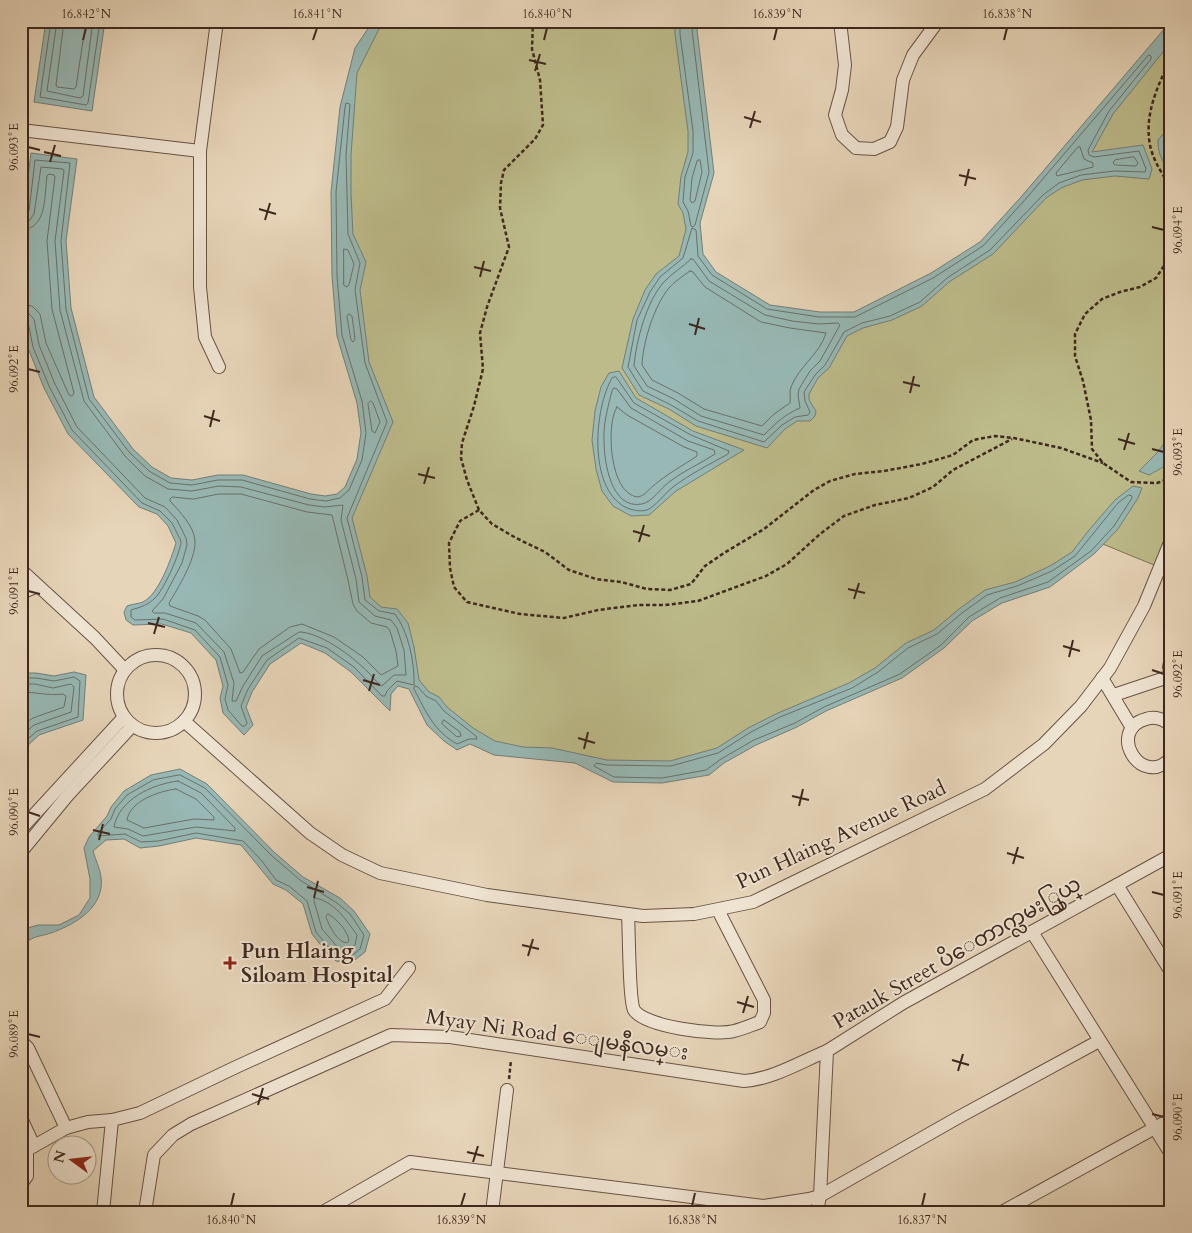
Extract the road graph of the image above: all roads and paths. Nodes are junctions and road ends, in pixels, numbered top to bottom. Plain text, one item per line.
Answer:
1 (217, 21) edge
2 (533, 21) edge
3 (840, 21) edge
4 (938, 21) edge
5 (1171, 58) edge
6 (21, 130) edge
7 (200, 151) junction
8 (1171, 187) edge
9 (1171, 255) edge
10 (219, 367) dead end
11 (1014, 438) junction
12 (1103, 463) junction
13 (1171, 478) edge
14 (479, 510) junction
15 (1171, 540) edge
16 (21, 570) edge
17 (38, 586) junction
18 (21, 593) edge
19 (1171, 659) edge
20 (125, 670) junction
21 (1171, 675) edge
22 (1102, 678) junction
23 (1114, 695) junction
24 (128, 721) junction
25 (184, 721) junction
26 (1171, 726) edge
27 (1132, 728) junction
28 (1171, 758) edge
29 (21, 829) edge
30 (21, 852) edge
31 (1171, 855) edge
32 (1117, 885) junction
33 (718, 910) junction
34 (628, 914) junction
35 (1032, 932) junction
36 (409, 968) dead end
37 (1171, 972) edge
38 (1099, 1040) junction
39 (21, 1041) edge
40 (513, 1046) junction
41 (827, 1051) junction
42 (507, 1090) joint
43 (21, 1118) edge
44 (1171, 1118) edge
45 (112, 1120) junction
46 (1154, 1127) junction
47 (66, 1128) junction
48 (27, 1150) edge
49 (1171, 1154) edge
50 (497, 1173) junction
51 (21, 1184) edge
52 (820, 1196) junction
53 (102, 1212) edge
54 (145, 1212) edge
55 (323, 1212) edge
56 (492, 1212) edge
57 (817, 1212) edge
58 (1002, 1212) edge

1 - 7 street
2 - 14 path
3 - 4 street
5 - 8 path
6 - 7 street
7 - 10 street
9 - 12 path
11 - 12 path
11 - 14 path
11 - 14 path
12 - 13 path
15 - 22 street, Pun Hlaing Avenue Road
16 - 17 street
17 - 18 street
17 - 20 street
19 - 21 street
20 - 24 street
20 - 25 street
21 - 23 street
22 - 23 street
22 - 33 street, Pun Hlaing Avenue Road
23 - 27 street
24 - 25 street
24 - 29 street
24 - 30 street
25 - 34 street, Pun Hlaing Avenue Road
26 - 27 street
27 - 28 street
31 - 32 street, Patauk Street ပိေတာက္လမး္သြယ္
32 - 35 street, Patauk Street ပိေတာက္လမး္သြယ္
32 - 37 street
33 - 34 street, Pun Hlaing Avenue Road
33 - 34 street
35 - 38 street
35 - 41 street, Patauk Street ပိေတာက္လမး္သြယ္
36 - 45 street
38 - 46 street
38 - 52 street
39 - 47 street
40 - 41 street, Myay Ni Road ေျမနီလမ္း
40 - 42 path
40 - 54 street, Myay Ni Road ေျမနီလမ္း
41 - 52 street, Patauk Street ပိေတာက္လမး္သြယ္
42 - 50 street
43 - 48 street
44 - 46 street
45 - 47 street
45 - 53 street
46 - 49 street
46 - 58 street
47 - 48 street
48 - 51 street
50 - 52 street
50 - 55 street
50 - 56 street
52 - 57 street, Patauk Street ပိေတာက္လမး္သြယ္

